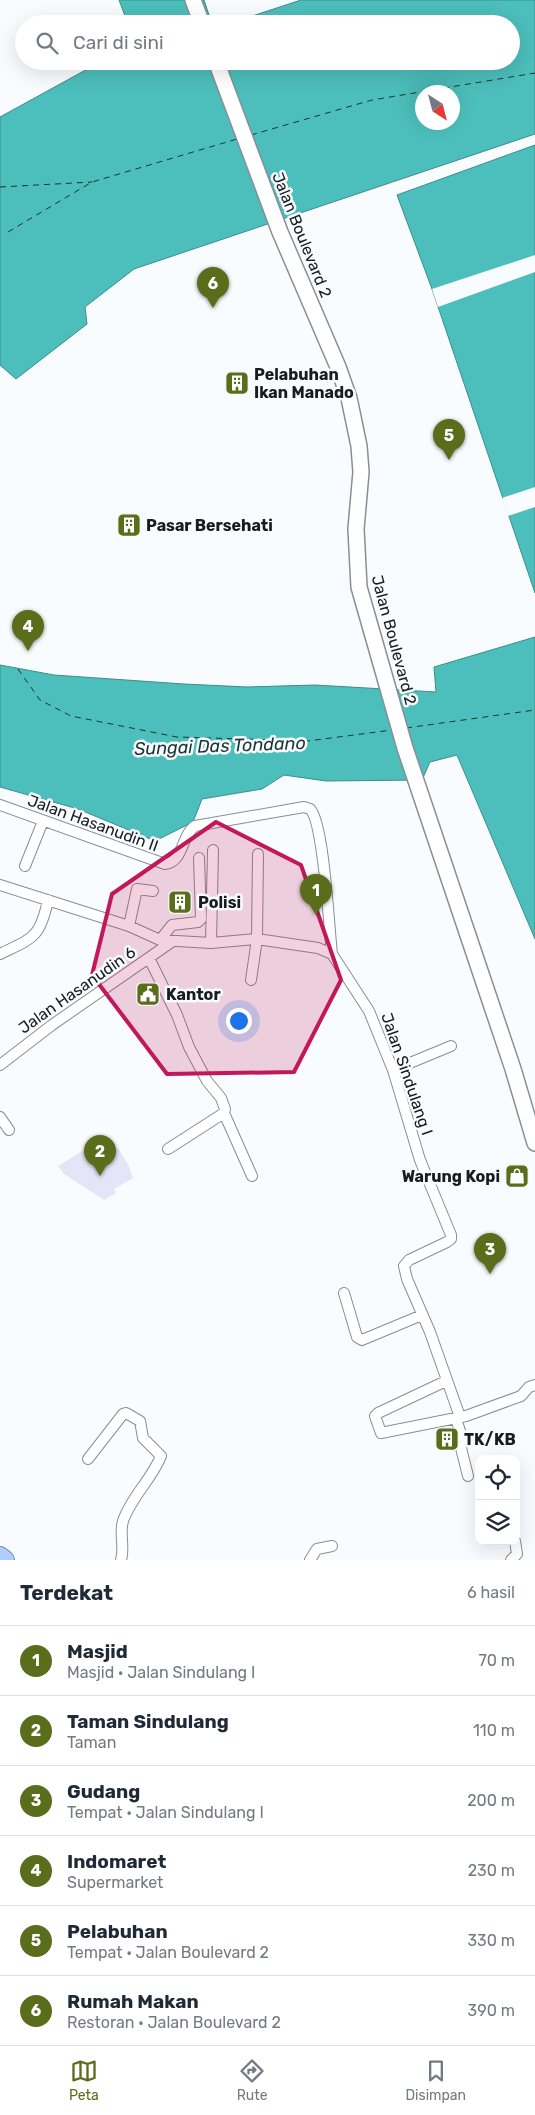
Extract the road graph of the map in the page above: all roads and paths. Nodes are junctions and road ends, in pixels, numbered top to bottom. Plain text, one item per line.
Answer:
1 (193, 0) edge
2 (199, 15) edge
3 (219, 70) edge
4 (0, 805) edge
5 (43, 821) junction
6 (213, 850) dead end
7 (258, 854) dead end
8 (199, 858) dead end
9 (25, 866) dead end
10 (0, 885) edge
11 (154, 891) dead end
12 (48, 900) junction
13 (128, 926) junction
14 (257, 939) junction
15 (160, 940) junction
16 (173, 942) junction
17 (211, 943) junction
18 (0, 954) edge
19 (332, 954) junction
20 (149, 958) junction
21 (251, 980) dead end
22 (451, 1046) dead end
23 (0, 1065) edge
24 (393, 1070) junction
25 (224, 1113) junction
26 (0, 1117) edge
27 (9, 1130) dead end
28 (535, 1143) edge
29 (168, 1149) dead end
30 (252, 1176) dead end
31 (344, 1293) dead end
32 (422, 1315) junction
33 (446, 1381) junction
34 (535, 1385) edge
35 (463, 1416) junction
36 (88, 1459) dead end
37 (468, 1476) dead end
38 (516, 1545) edge
39 (332, 1546) dead end
40 (0, 1556) edge
41 (5, 1560) edge
42 (121, 1560) edge
43 (310, 1560) edge
44 (512, 1560) edge

1 - 2 main road
3 - 28 main road, Jalan Boulevard 2
4 - 5 street, Jalan Hasanudin II
5 - 9 street
5 - 19 street, Jalan Hasanudin II
6 - 17 street
7 - 14 street
8 - 15 street
10 - 12 street
11 - 13 street
12 - 13 street
12 - 18 street
13 - 15 street
14 - 17 street
14 - 19 street
14 - 21 street
15 - 16 street
16 - 17 street
16 - 20 street, Jalan Hasanudin 6
19 - 24 street, Jalan Sindulang I
20 - 23 street, Jalan Hasanudin 6
20 - 25 street
22 - 24 street
24 - 32 street, Jalan Sindulang I
25 - 29 street
25 - 30 street
26 - 27 street
31 - 32 street
32 - 33 street, Jalan Sindulang I
33 - 35 street, Jalan Sindulang I
33 - 35 street
34 - 35 street
35 - 37 street, Jalan Sindulang I
36 - 42 street
38 - 44 street
39 - 43 street
40 - 41 highway

